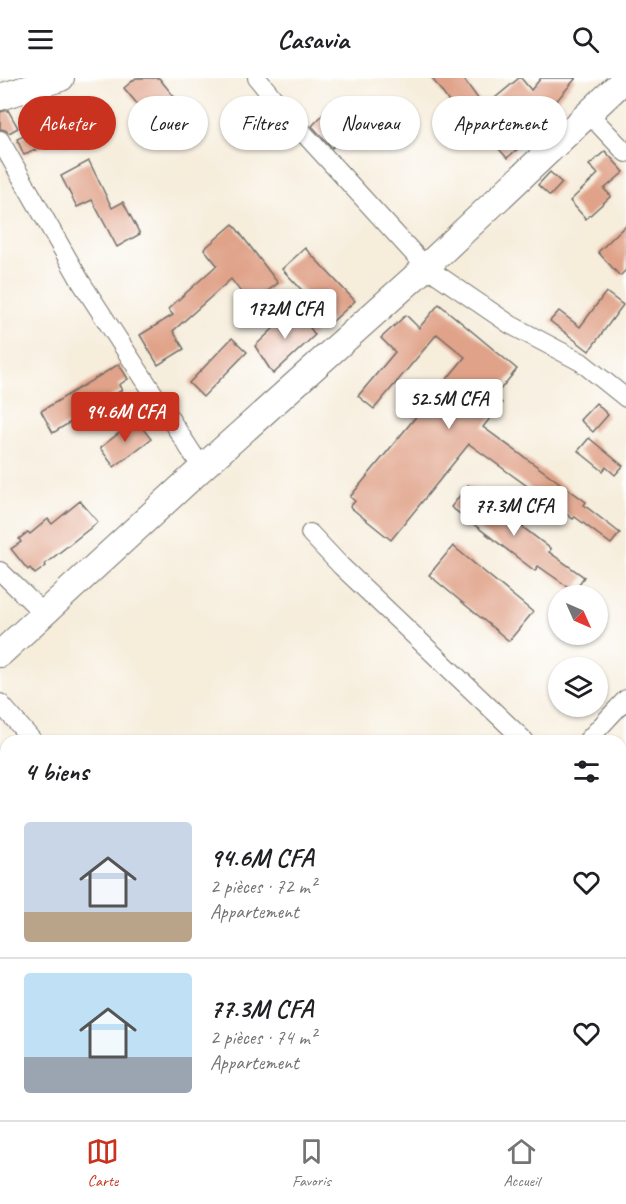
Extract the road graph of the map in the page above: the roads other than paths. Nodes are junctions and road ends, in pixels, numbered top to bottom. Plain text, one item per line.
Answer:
1 (61, 78) edge
2 (257, 78) edge
3 (626, 78) edge
4 (0, 97) edge
5 (589, 114) junction
6 (0, 140) edge
7 (626, 153) edge
8 (426, 267) junction
9 (626, 398) edge
10 (202, 468) junction
11 (310, 533) dead end
12 (0, 571) edge
13 (44, 614) junction
14 (0, 654) edge
15 (626, 699) edge
16 (0, 703) edge
17 (28, 735) edge
18 (519, 735) edge
19 (593, 735) edge

1 - 4 street
2 - 8 street
3 - 5 street
5 - 7 street
5 - 8 street
6 - 10 street
8 - 9 street
8 - 10 street
10 - 13 street
11 - 18 street
12 - 13 street
13 - 14 street
15 - 19 street
16 - 17 street

